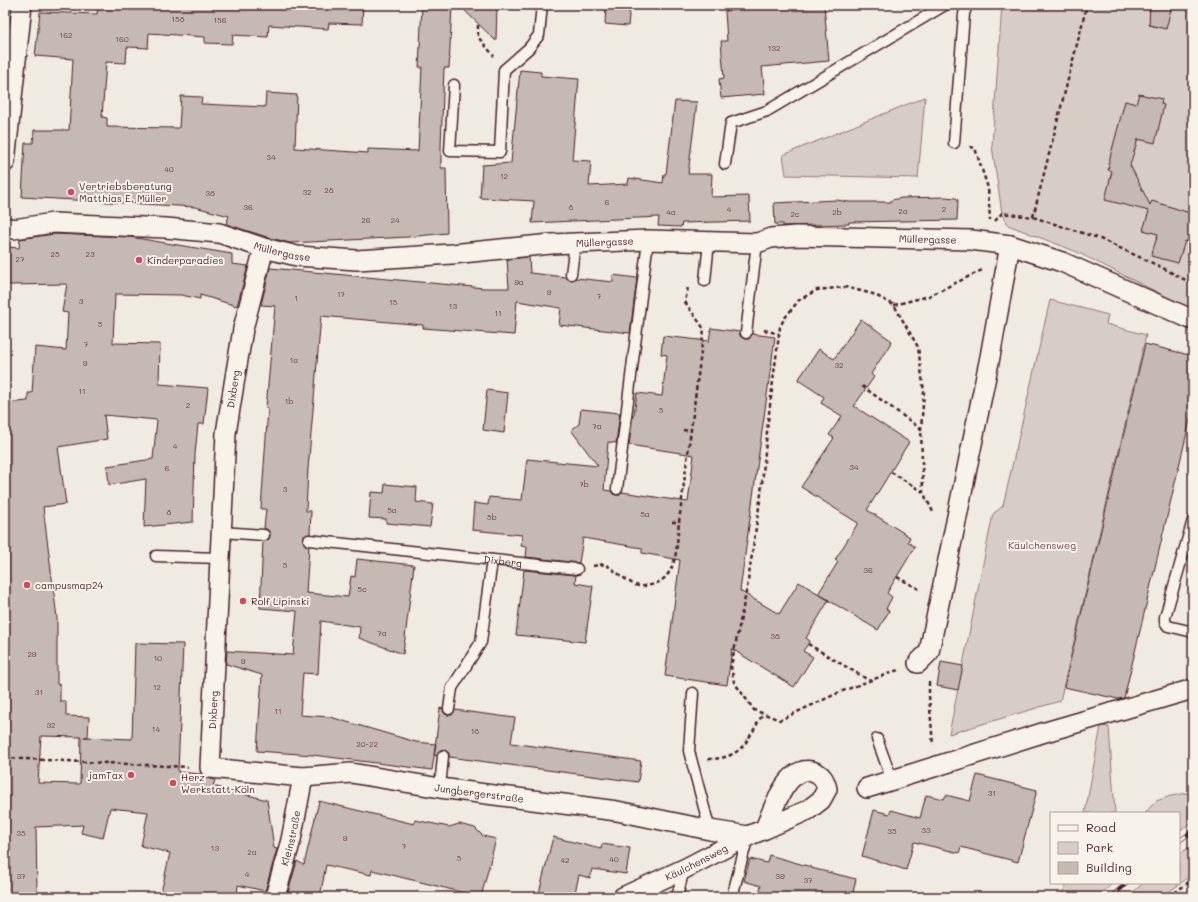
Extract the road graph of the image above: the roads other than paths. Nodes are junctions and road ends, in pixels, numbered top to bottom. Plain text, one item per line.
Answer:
1 (22, 5) edge
2 (542, 5) edge
3 (945, 5) edge
4 (967, 5) edge
5 (454, 84) dead end
6 (954, 144) road end
7 (5, 162) edge
8 (725, 164) dead end
9 (5, 227) edge
10 (648, 240) junction
11 (709, 242) junction
12 (575, 243) junction
13 (757, 243) junction
14 (1010, 245) junction
15 (264, 248) junction
16 (571, 274) dead end
17 (705, 281) road end
18 (1193, 320) edge
19 (746, 333) dead end
20 (616, 489) dead end
21 (1193, 520) edge
22 (221, 532) junction
23 (264, 535) dead end
24 (309, 540) dead end
25 (156, 556) dead end
26 (220, 558) junction
27 (492, 560) junction
28 (577, 569) road end
29 (1193, 632) edge
30 (923, 657) road end
31 (1193, 689) edge
32 (693, 693) dead end
33 (448, 710) dead end
34 (877, 738) dead end
35 (443, 756) dead end
36 (210, 768) joint
37 (303, 777) junction
38 (892, 780) junction
39 (440, 788) junction
40 (867, 788) dead end
41 (710, 830) junction
42 (756, 833) junction
43 (684, 869) junction
44 (275, 897) edge
45 (623, 897) edge
46 (676, 897) edge
47 (732, 897) edge

1 - 7 street
2 - 5 lane
3 - 8 lane
4 - 6 lane
9 - 15 street, Müllergasse
10 - 11 street, Müllergasse
10 - 12 street, Müllergasse
10 - 20 lane
11 - 13 street, Müllergasse
11 - 17 lane
12 - 15 street, Müllergasse
12 - 16 lane
13 - 14 street, Müllergasse
13 - 19 lane
14 - 18 street, Müllergasse
14 - 30 street
15 - 22 street, Dixberg
21 - 29 lane
22 - 23 lane
22 - 26 street, Dixberg
24 - 27 lane, Dixberg
25 - 26 lane
26 - 36 street, Dixberg
27 - 28 lane, Dixberg
27 - 33 lane
31 - 38 street
32 - 41 lane
34 - 38 lane
35 - 39 lane
36 - 37 street, Jungbergerstraße
37 - 39 street, Jungbergerstraße
37 - 44 street, Kleinstraße
38 - 40 street
39 - 41 street, Jungbergerstraße
41 - 42 street, Jungbergerstraße
42 - 43 street, Käulchensweg
42 - 47 lane, Käulchensweg
43 - 45 street, Käulchensweg
43 - 46 lane

